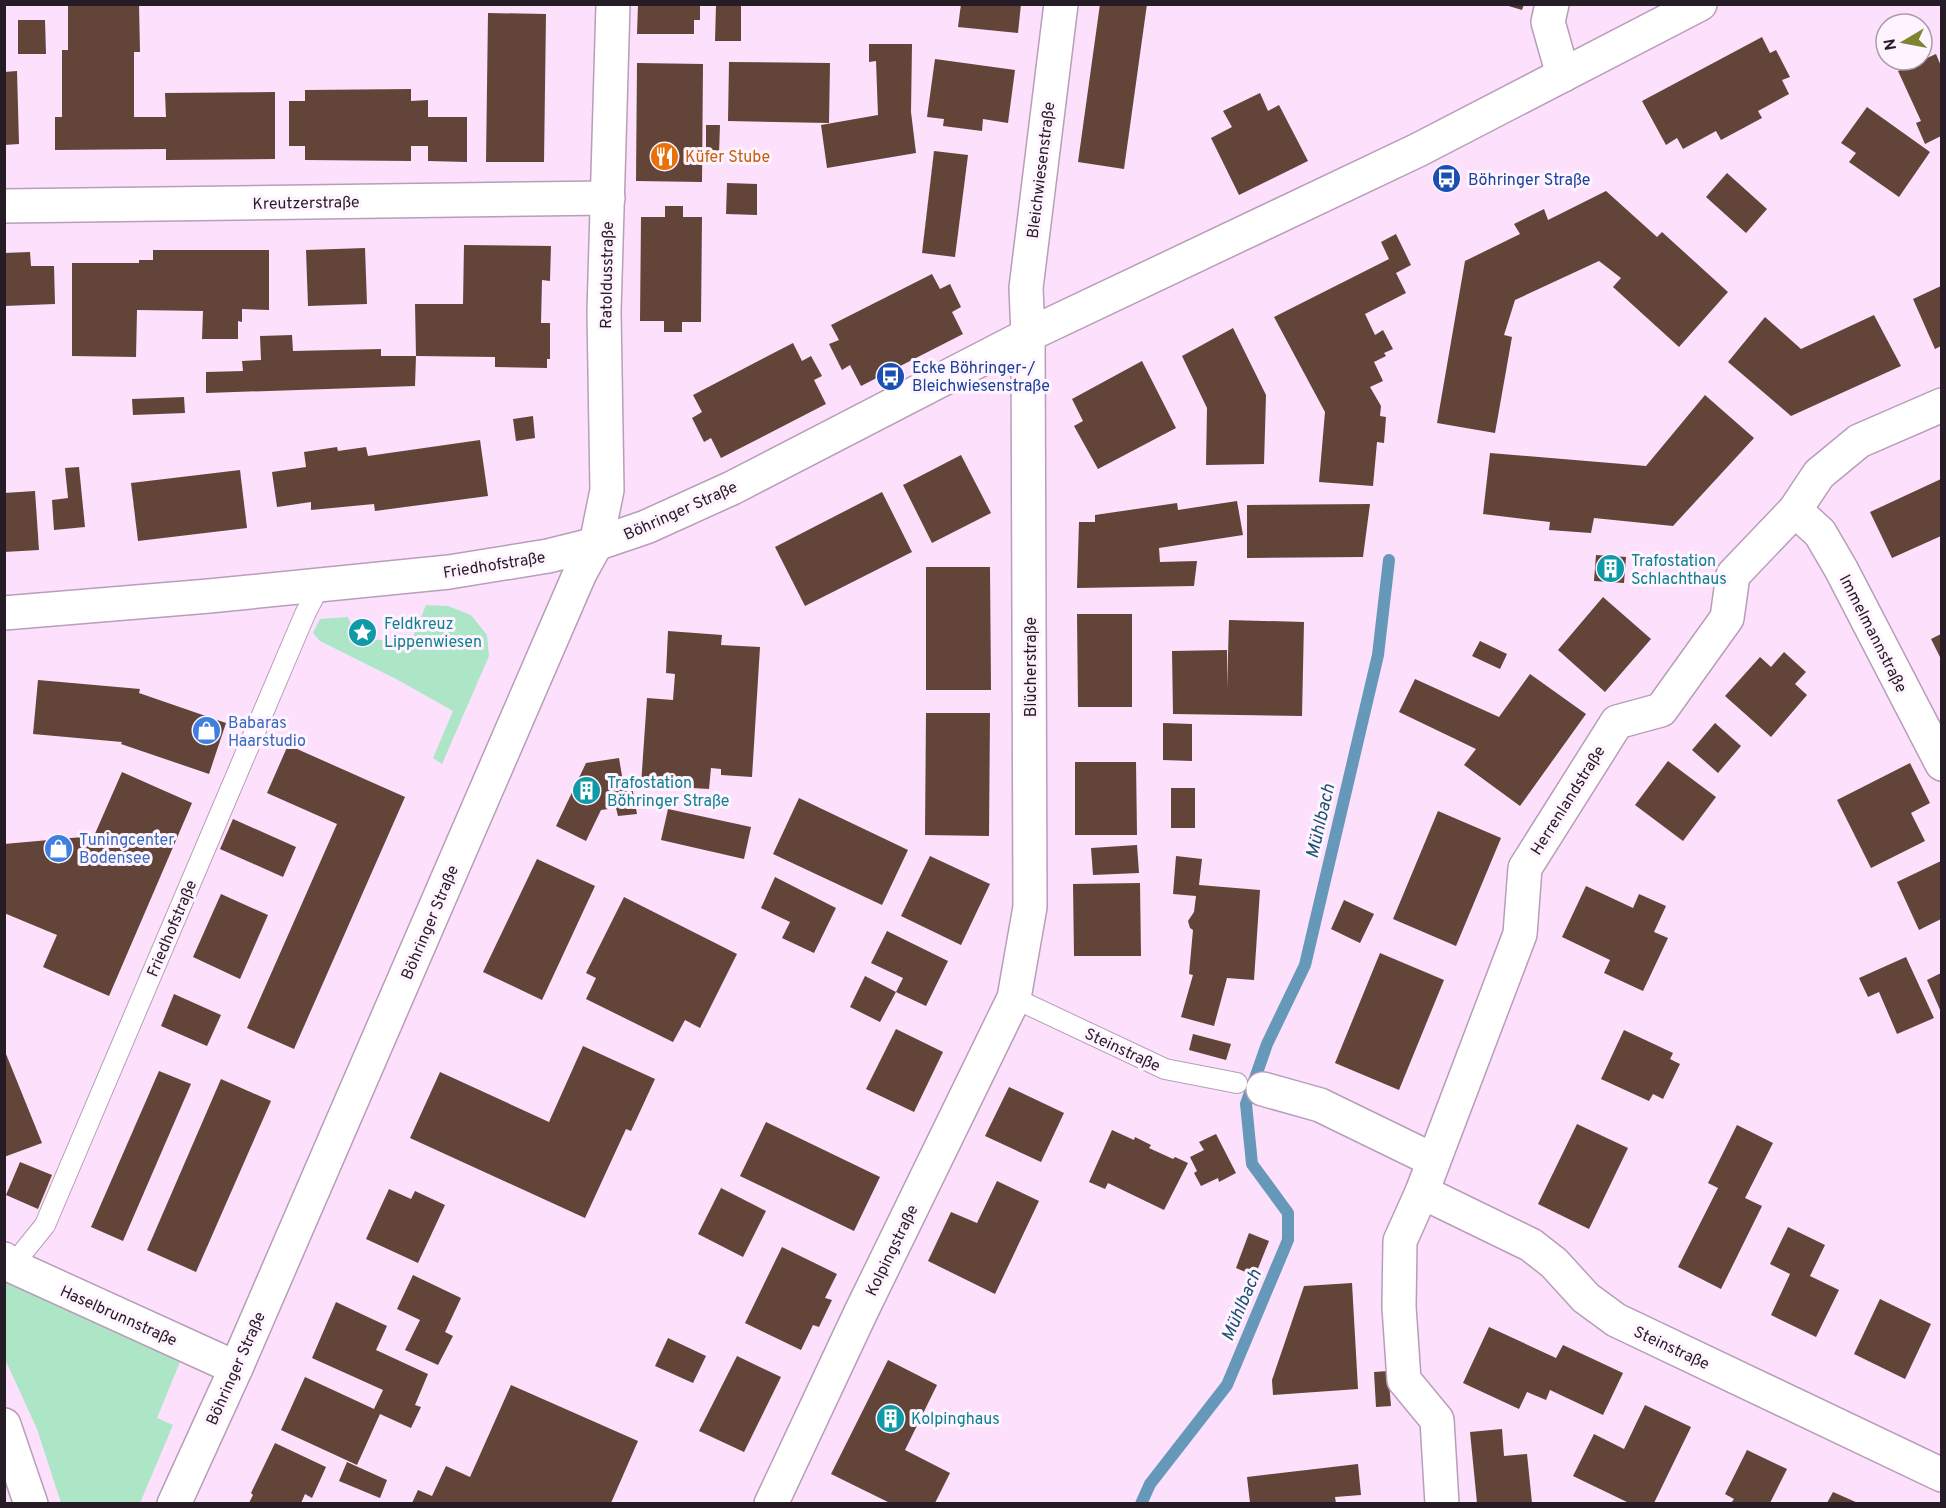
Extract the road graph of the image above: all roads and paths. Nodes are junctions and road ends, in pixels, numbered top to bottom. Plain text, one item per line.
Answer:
1 (613, 4) edge
2 (1061, 4) edge
3 (1552, 4) edge
4 (1700, 4) edge
5 (1563, 75) junction
6 (608, 198) junction
7 (4, 206) edge
8 (1028, 335) junction
9 (1941, 405) edge
10 (1796, 510) junction
11 (596, 544) junction
12 (320, 585) junction
13 (4, 613) edge
14 (1941, 764) edge
15 (1014, 998) junction
16 (1250, 1086) joint
17 (1433, 1160) junction
18 (1422, 1192) junction
19 (8, 1262) edge
20 (236, 1368) junction
21 (4, 1425) edge
22 (1941, 1475) edge
23 (31, 1503) edge
24 (174, 1503) edge
25 (771, 1503) edge
26 (1442, 1503) edge

1 - 6 street, Ratoldusstraße
2 - 8 street, Bleichwiesenstraße
3 - 5 street
4 - 5 street, Böhringer Straße
5 - 8 street, Böhringer Straße
6 - 7 street, Kreutzerstraße
6 - 11 street, Ratoldusstraße
8 - 11 street, Böhringer Straße
8 - 15 street, Blücherstraße
9 - 10 street, Herrenlandstraße
10 - 14 street, Immelmannstraße
10 - 17 street, Herrenlandstraße
11 - 12 street, Friedhofstraße
11 - 20 street, Böhringer Straße
12 - 13 street, Friedhofstraße
12 - 19 lane, Friedhofstraße
15 - 16 lane, Steinstraße
15 - 25 street, Kolpingstraße
16 - 17 street, Steinstraße
17 - 18 street, Herrenlandstraße
18 - 22 street, Steinstraße
18 - 26 street, Herrenlandstraße
19 - 20 street, Haselbrunnstraße
20 - 24 street, Böhringer Straße
21 - 23 street

